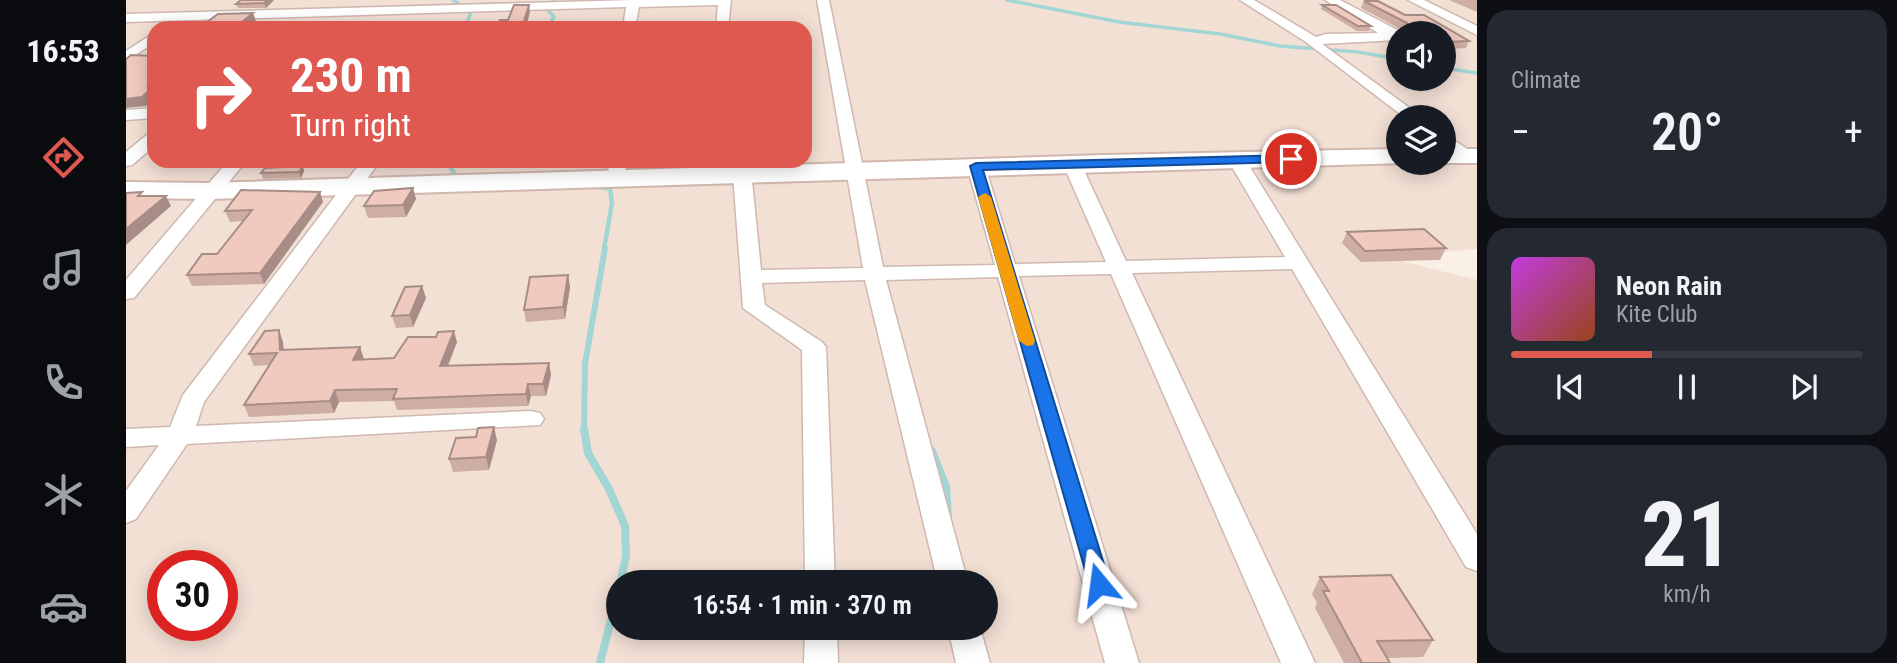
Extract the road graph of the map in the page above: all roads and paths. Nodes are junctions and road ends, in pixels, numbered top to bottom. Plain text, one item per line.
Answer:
1 (207, 0) edge
2 (297, 0) edge
3 (356, 0) edge
4 (386, 0) edge
5 (823, 0) edge
6 (1246, 0) edge
7 (1331, 0) edge
8 (1414, 0) edge
9 (725, 1) edge
10 (633, 5) junction
11 (461, 10) edge
12 (375, 12) junction
13 (279, 13) junction
14 (184, 15) junction
15 (126, 18) edge
16 (176, 21) edge
17 (272, 21) edge
18 (368, 21) edge
19 (630, 21) edge
20 (723, 21) edge
21 (1386, 30) edge
22 (1477, 31) edge
23 (1456, 33) edge
24 (1386, 37) edge
25 (1313, 41) junction
26 (147, 42) edge
27 (126, 58) edge
28 (145, 59) edge
29 (1397, 105) edge
30 (147, 114) edge
31 (126, 115) edge
32 (147, 143) edge
33 (1386, 157) edge
34 (1237, 160) junction
35 (126, 161) edge
36 (1072, 164) junction
37 (976, 166) junction
38 (231, 168) edge
39 (366, 168) edge
40 (741, 168) edge
41 (617, 170) edge
42 (856, 170) junction
43 (354, 185) junction
44 (126, 190) edge
45 (210, 191) junction
46 (1299, 263) junction
47 (1119, 268) junction
48 (1006, 271) junction
49 (874, 274) junction
50 (751, 277) junction
51 (126, 293) edge
52 (531, 419) dead end
53 (180, 435) junction
54 (126, 438) edge
55 (126, 512) edge
56 (1477, 559) edge
57 (820, 570) edge
58 (950, 570) edge
59 (821, 640) edge
60 (967, 640) edge
61 (821, 663) edge
62 (973, 663) edge
63 (1122, 663) edge
64 (1298, 663) edge

1 - 14 street
2 - 13 street
3 - 12 street
4 - 12 street
5 - 42 street
6 - 25 street
7 - 21 street
8 - 22 street
9 - 10 street
9 - 20 street
10 - 11 street
10 - 19 street
11 - 12 street
12 - 13 street
12 - 18 street
13 - 14 street
13 - 17 street
14 - 15 street
14 - 16 street
22 - 23 street
24 - 25 street
25 - 29 street
26 - 27 street
27 - 28 street
30 - 31 street
32 - 35 street
33 - 34 street
34 - 36 street
34 - 46 street
36 - 37 street
36 - 47 street
37 - 42 street
37 - 48 street
38 - 45 street
39 - 43 street
40 - 41 street
40 - 42 street
40 - 50 street
41 - 43 street
42 - 49 street
43 - 45 street
43 - 53 street
44 - 45 street
45 - 51 street
46 - 47 street
46 - 56 street
47 - 48 street
47 - 64 street
48 - 49 street
48 - 63 street
49 - 50 street
49 - 58 street
50 - 57 street
52 - 53 street
53 - 54 street
53 - 55 street
59 - 61 street
60 - 62 street

